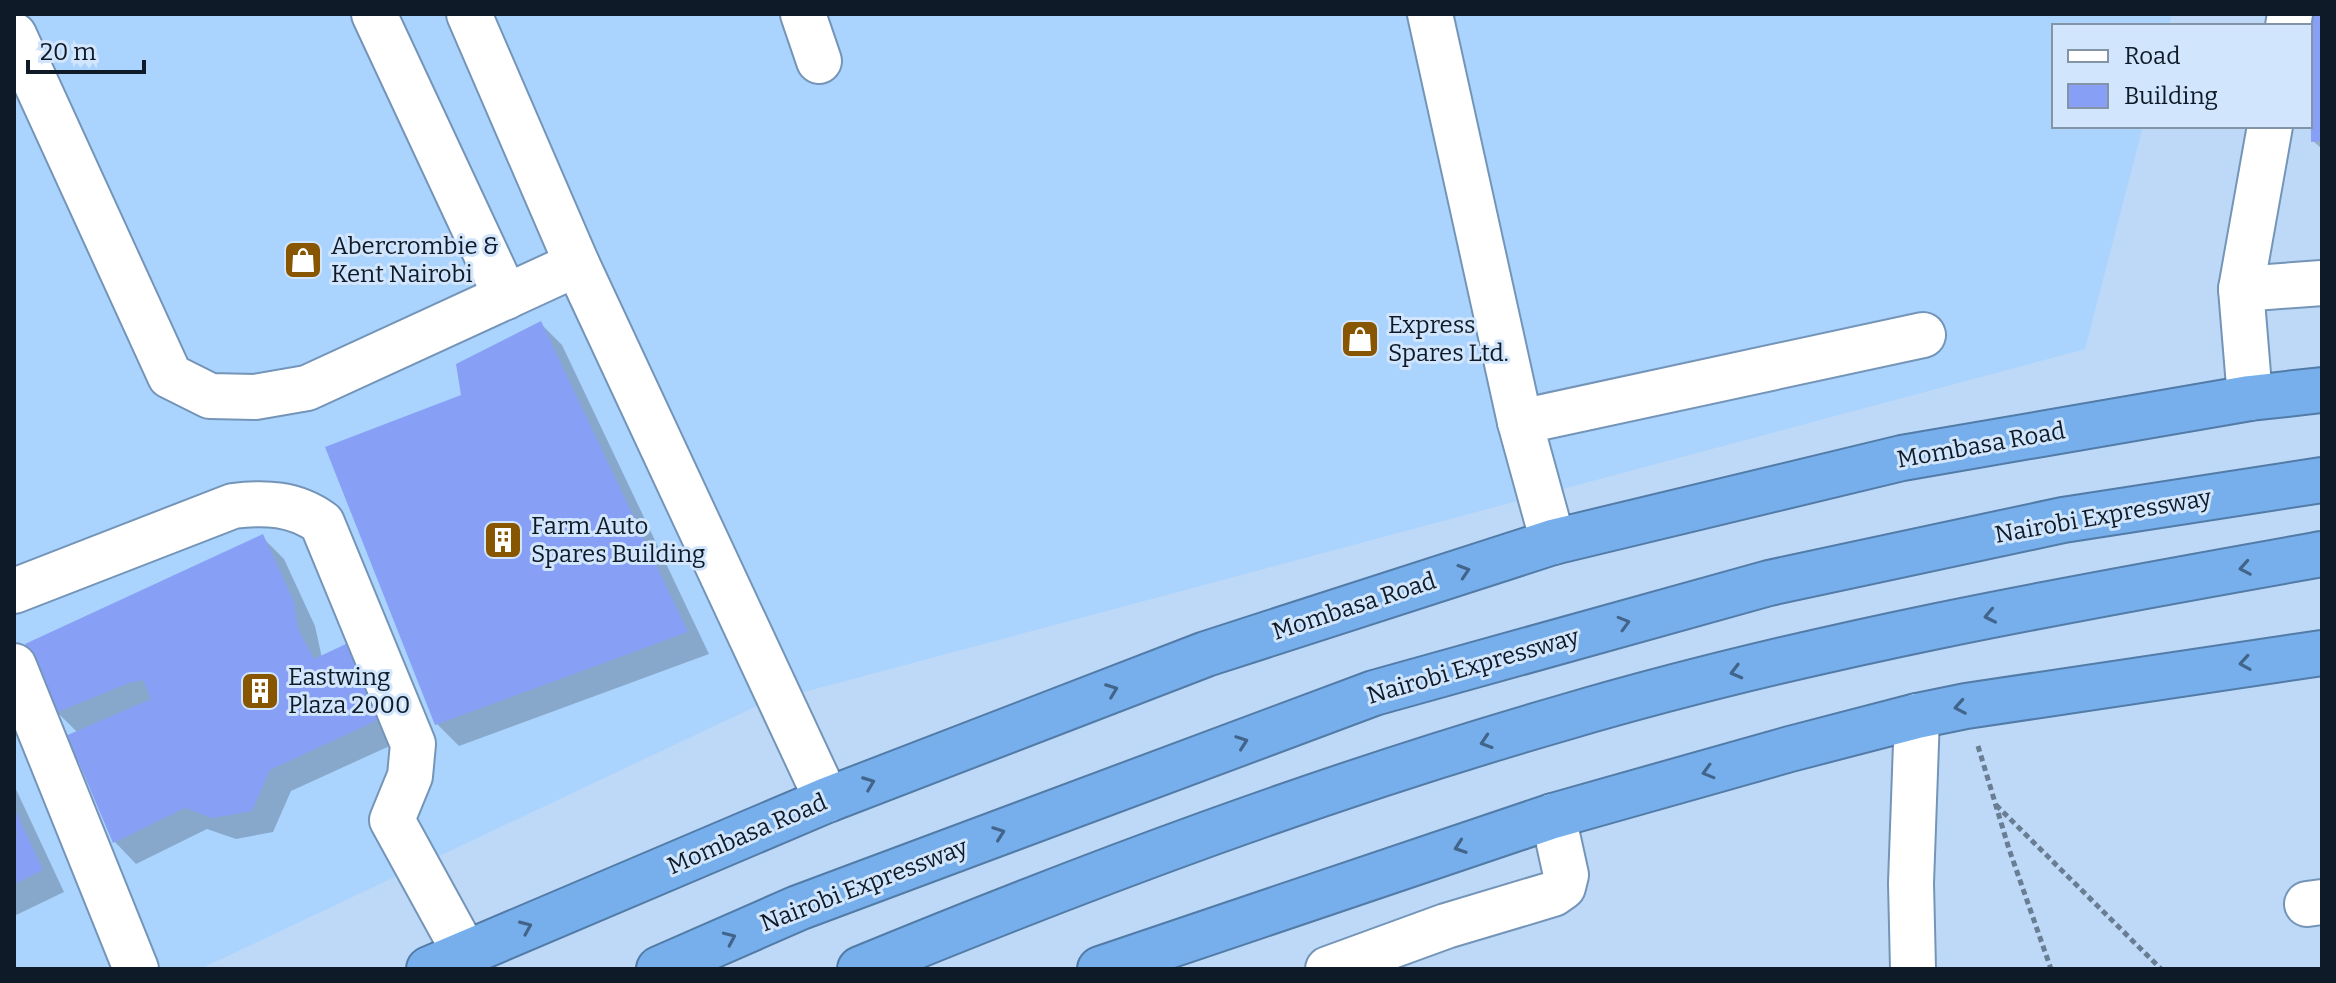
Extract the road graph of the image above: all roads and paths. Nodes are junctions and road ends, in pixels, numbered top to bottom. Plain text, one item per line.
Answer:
1 (374, 14) edge
2 (469, 14) edge
3 (803, 14) edge
4 (1430, 14) edge
5 (14, 35) edge
6 (819, 61) dead end
7 (2270, 128) edge
8 (577, 264) junction
9 (2322, 283) edge
10 (2241, 289) junction
11 (506, 297) junction
12 (1923, 335) dead end
13 (2322, 390) edge
14 (2250, 398) junction
15 (1520, 422) junction
16 (2322, 480) edge
17 (1553, 542) junction
18 (2322, 554) edge
19 (14, 591) edge
20 (2322, 653) edge
21 (14, 666) edge
22 (1966, 706) junction
23 (1917, 716) junction
24 (827, 800) junction
25 (1995, 805) junction
26 (1553, 816) junction
27 (447, 961) edge
28 (136, 969) edge
29 (659, 969) edge
30 (860, 969) edge
31 (1100, 969) edge
32 (1328, 969) edge
33 (1913, 969) edge
34 (2051, 969) edge
35 (2161, 969) edge

1 - 11 lane
2 - 8 lane
3 - 6 lane
4 - 15 lane
5 - 11 lane
7 - 10 lane
8 - 11 lane
8 - 24 lane
9 - 10 lane
10 - 14 lane
12 - 15 lane
13 - 14 highway, Mombasa Road
14 - 17 highway, Mombasa Road
15 - 17 lane
29 -> 16 highway, Nairobi Expressway
24 -> 17 highway, Mombasa Road
18 -> 30 highway
19 - 27 lane
20 -> 22 highway
21 - 28 lane
22 -> 23 highway
22 - 25 path
23 -> 26 highway
23 - 33 lane
27 -> 24 highway, Mombasa Road
25 - 34 path
25 - 35 path
26 -> 31 highway
26 - 32 lane

